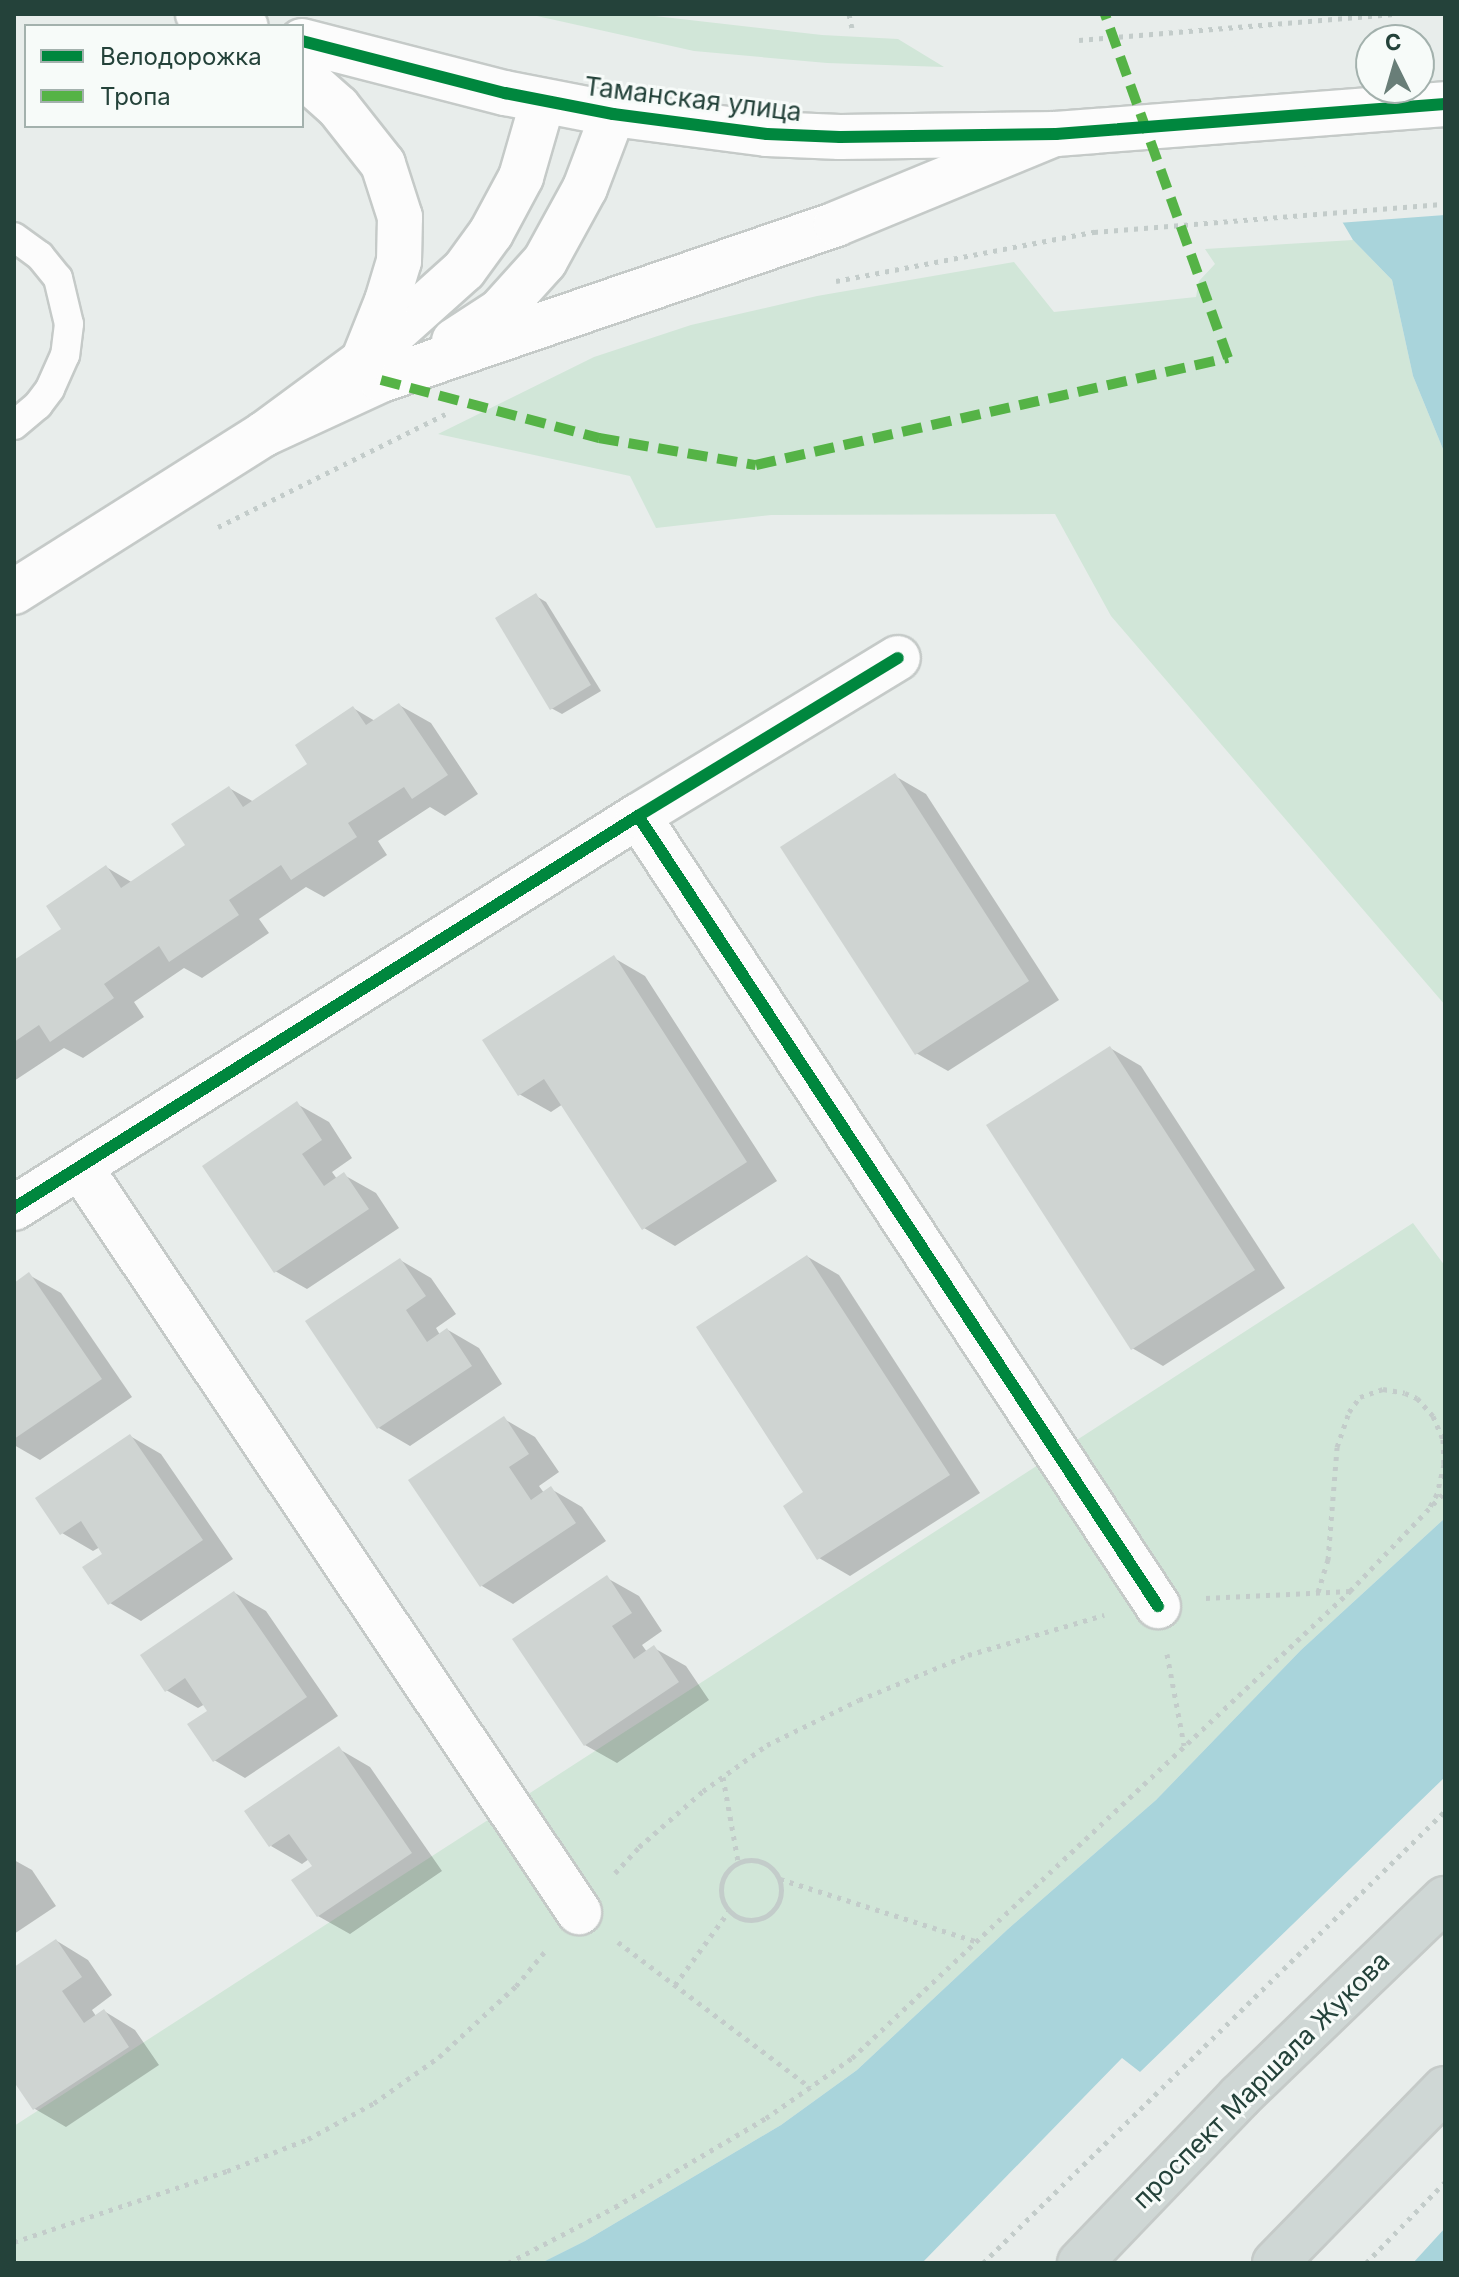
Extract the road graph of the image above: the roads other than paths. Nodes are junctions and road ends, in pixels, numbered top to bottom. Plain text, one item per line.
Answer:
1 (304, 41) edge
2 (304, 77) edge
3 (543, 101) junction
4 (1445, 104) edge
5 (613, 114) junction
6 (1071, 133) junction
7 (14, 237) edge
8 (372, 370) junction
9 (14, 425) edge
10 (14, 592) edge
11 (898, 658) dead end
12 (638, 816) junction
13 (80, 1167) junction
14 (14, 1208) edge
15 (1158, 1606) road end
16 (1445, 1899) edge
17 (579, 1912) road end
18 (1445, 2089) edge
19 (1080, 2263) edge
20 (1275, 2263) edge

1 - 3 street, Таманская улица
2 - 8 street
3 - 5 street, Таманская улица
3 - 8 street
4 - 6 street
5 - 6 street, Таманская улица
5 - 8 street
6 - 8 street
7 - 9 lane
8 - 10 street
11 - 12 street
12 - 13 street
12 - 15 street
13 - 14 street
13 - 17 street
16 - 19 main road, проспект Маршала Жукова
18 - 20 main road

